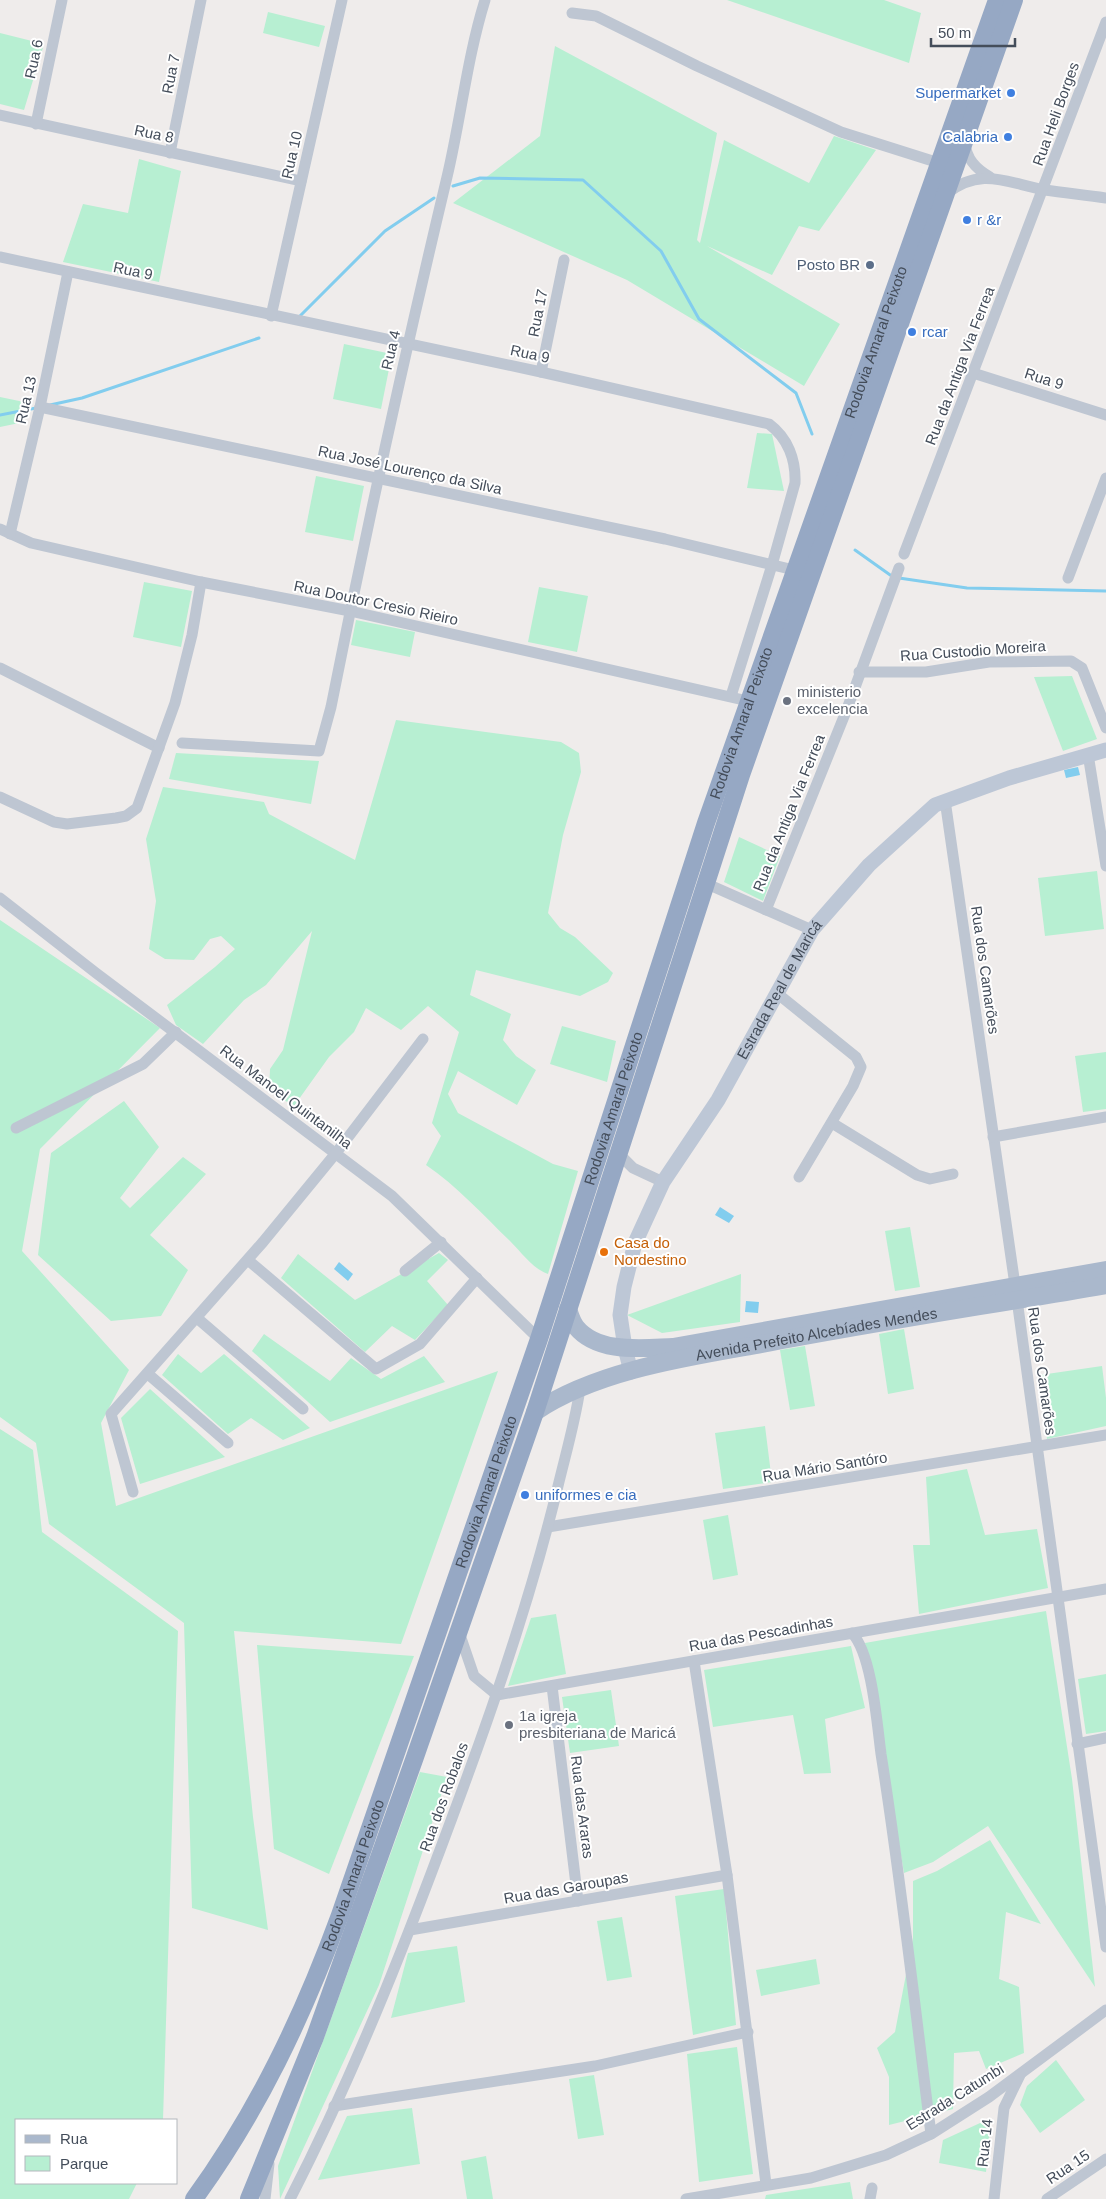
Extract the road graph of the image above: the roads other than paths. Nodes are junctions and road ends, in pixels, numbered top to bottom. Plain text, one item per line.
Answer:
1 (62, 0) edge
2 (201, 0) edge
3 (342, 0) edge
4 (485, 0) edge
5 (996, 0) edge
6 (1014, 0) edge
7 (572, 13) dead end
8 (1106, 22) edge
9 (0, 115) edge
10 (36, 124) junction
11 (965, 139) junction
12 (170, 153) junction
13 (940, 163) junction
14 (990, 177) junction
15 (301, 181) junction
16 (1044, 190) junction
17 (946, 194) junction
18 (1106, 198) edge
19 (0, 257) edge
20 (564, 260) dead end
21 (68, 272) junction
22 (271, 316) junction
23 (407, 345) junction
24 (541, 372) junction
25 (973, 373) junction
26 (40, 407) junction
27 (1106, 415) edge
28 (378, 478) junction
29 (1106, 478) edge
30 (5, 531) edge
31 (904, 554) dead end
32 (772, 565) junction
33 (899, 568) dead end
34 (794, 570) junction
35 (1068, 578) dead end
36 (201, 582) junction
37 (350, 611) junction
38 (0, 668) edge
39 (859, 672) junction
40 (731, 696) junction
41 (748, 701) junction
42 (1106, 728) edge
43 (182, 743) dead end
44 (159, 748) junction
45 (1106, 750) edge
46 (1088, 754) junction
47 (0, 797) edge
48 (945, 800) junction
49 (1106, 866) edge
50 (705, 884) junction
51 (0, 898) edge
52 (766, 910) junction
53 (812, 930) junction
54 (778, 994) junction
55 (176, 1032) junction
56 (423, 1039) dead end
57 (1106, 1117) edge
58 (832, 1123) junction
59 (16, 1128) dead end
60 (993, 1137) junction
61 (617, 1152) junction
62 (336, 1153) junction
63 (632, 1168) junction
64 (612, 1169) junction
65 (953, 1174) dead end
66 (799, 1177) dead end
67 (663, 1182) junction
68 (441, 1242) junction
69 (248, 1260) junction
70 (1106, 1270) edge
71 (405, 1271) dead end
72 (477, 1278) junction
73 (1106, 1285) edge
74 (1016, 1293) junction
75 (568, 1309) junction
76 (197, 1318) junction
77 (539, 1339) junction
78 (625, 1348) junction
79 (702, 1348) junction
80 (632, 1372) junction
81 (148, 1374) junction
82 (580, 1389) junction
83 (302, 1410) dead end
84 (535, 1412) junction
85 (1106, 1435) edge
86 (228, 1443) dead end
87 (1037, 1446) junction
88 (133, 1492) dead end
89 (548, 1527) junction
90 (1106, 1589) edge
91 (1058, 1597) junction
92 (458, 1631) junction
93 (852, 1633) junction
94 (694, 1661) junction
95 (552, 1686) junction
96 (497, 1696) junction
97 (1106, 1738) edge
98 (1077, 1744) junction
99 (727, 1875) junction
100 (578, 1902) junction
101 (410, 1930) junction
102 (1106, 1947) edge
103 (1106, 2010) edge
104 (748, 2032) junction
105 (1021, 2073) junction
106 (989, 2097) junction
107 (334, 2106) junction
108 (1004, 2108) junction
109 (931, 2134) junction
110 (236, 2137) junction
111 (274, 2141) junction
112 (1106, 2159) edge
113 (766, 2184) junction
114 (746, 2194) edge
115 (194, 2199) edge
116 (204, 2199) edge
117 (249, 2199) edge
118 (265, 2199) edge
119 (290, 2199) edge
120 (686, 2199) edge
121 (994, 2199) edge
122 (1047, 2199) edge

1 - 10 street, Rua 6
2 - 12 street, Rua 7
3 - 15 street, Rua 10
4 - 23 street, Rua 4
5 - 13 highway, Rodovia Amaral Peixoto
6 - 11 highway, Rodovia Amaral Peixoto
7 - 13 street
8 - 16 street, Rua Heli Borges
9 - 10 street, Rua 8
10 - 12 street, Rua 8
11 - 14 street
11 - 17 highway, Rodovia Amaral Peixoto
12 - 15 street, Rua 8
13 - 34 highway, Rodovia Amaral Peixoto
14 - 16 street
14 - 17 street
15 - 22 street, Rua 10
16 - 18 street
16 - 25 street, Rua da Antiga Via Ferrea
17 - 50 highway, Rodovia Amaral Peixoto
19 - 21 street, Rua 9
20 - 24 street, Rua 17
21 - 22 street, Rua 9
21 - 26 street, Rua 13
22 - 23 street, Rua 9
23 - 24 street, Rua 9
23 - 28 street, Rua 4
24 - 32 street, Rua 9
25 - 27 street, Rua 9
25 - 31 street, Rua da Antiga Via Ferrea
26 - 28 street, Rua José Lourenço da Silva
26 - 30 street, Rua 13
28 - 32 street, Rua José Lourenço da Silva
28 - 37 street, Rua 4
29 - 35 street
30 - 36 street, Rua Doutor Cresio Rieiro
32 - 34 street, Rua José Lourenço da Silva
32 - 40 street, Rua 9
33 - 39 street, Rua da Antiga Via Ferrea
34 - 41 highway, Rodovia Amaral Peixoto
36 - 37 street, Rua Doutor Cresio Rieiro
36 - 44 street
37 - 40 street, Rua Doutor Cresio Rieiro
37 - 43 street, Rua 4
38 - 44 street
39 - 42 street, Rua Custodio Moreira
39 - 52 street, Rua da Antiga Via Ferrea
40 - 41 street, Rua Doutor Cresio Rieiro
41 - 77 highway, Rodovia Amaral Peixoto
44 - 47 street
45 - 46 main road, Estrada Real de Maricá
46 - 48 main road, Estrada Real de Maricá
46 - 49 street
48 - 53 main road, Estrada Real de Maricá
48 - 60 street, Rua dos Camarões
50 - 52 street
50 - 61 highway, Rodovia Amaral Peixoto
51 - 55 street, Rua Manoel Quintanilha
52 - 53 street
53 - 54 main road, Estrada Real de Maricá
54 - 58 street
54 - 67 main road, Estrada Real de Maricá
55 - 59 street
55 - 62 street, Rua Manoel Quintanilha
56 - 62 street
57 - 60 street
58 - 65 street
58 - 66 street
60 - 74 street, Rua dos Camarões
61 - 63 street
61 - 64 highway, Rodovia Amaral Peixoto
62 - 68 street, Rua Manoel Quintanilha
62 - 69 street
63 - 64 street
63 - 67 street
64 - 75 highway, Rodovia Amaral Peixoto
67 - 78 main road, Estrada Real de Maricá
68 - 71 street
68 - 72 street, Rua Manoel Quintanilha
69 - 72 street
69 - 76 street
70 - 74 main road, Avenida Prefeito Alcebíades Mendes
72 - 77 street, Rua Manoel Quintanilha
73 - 74 main road, Avenida Prefeito Alcebíades Mendes
74 - 79 main road, Avenida Prefeito Alcebíades Mendes
74 - 87 street, Rua dos Camarões
75 - 78 main road, Avenida Prefeito Alcebíades Mendes
75 - 84 highway, Rodovia Amaral Peixoto
76 - 81 street
76 - 83 street
77 - 110 highway, Rodovia Amaral Peixoto
78 - 79 main road, Avenida Prefeito Alcebíades Mendes
78 - 80 main road, Estrada Real de Maricá
79 - 80 main road, Avenida Prefeito Alcebíades Mendes
80 - 82 main road, Avenida Prefeito Alcebíades Mendes
81 - 86 street
81 - 88 street
82 - 84 main road, Avenida Prefeito Alcebíades Mendes
82 - 89 street, Rua dos Robalos
84 - 92 highway, Rodovia Amaral Peixoto
85 - 87 street, Rua Mário Santóro
87 - 89 street, Rua Mário Santóro
87 - 91 street, Rua dos Camarões
89 - 96 street, Rua dos Robalos
90 - 91 street, Rua das Pescadinhas
91 - 93 street, Rua das Pescadinhas
91 - 98 street, Rua dos Camarões
92 - 96 street
92 - 111 highway, Rodovia Amaral Peixoto
93 - 94 street, Rua das Pescadinhas
93 - 109 street
94 - 95 street, Rua das Pescadinhas
94 - 99 street
95 - 96 street, Rua das Pescadinhas
95 - 100 street, Rua das Araras
96 - 101 street, Rua dos Robalos
97 - 98 street
98 - 102 street, Rua dos Camarões
99 - 100 street, Rua das Garoupas
99 - 104 street
100 - 101 street, Rua das Garoupas
101 - 107 street, Rua dos Robalos
103 - 105 street, Estrada Catumbi
104 - 107 street
104 - 113 street
105 - 106 street, Estrada Catumbi
105 - 108 street
106 - 108 street, Rua 14
106 - 109 street, Estrada Catumbi
107 - 119 street, Rua dos Robalos
108 - 121 street, Rua 14
109 - 113 street, Estrada Catumbi
110 - 115 highway, Rodovia Amaral Peixoto
110 - 116 highway
111 - 117 highway, Rodovia Amaral Peixoto
111 - 118 street
112 - 122 street, Rua 15
113 - 114 street, Estrada Catumbi
114 - 120 street, Estrada Catumbi

